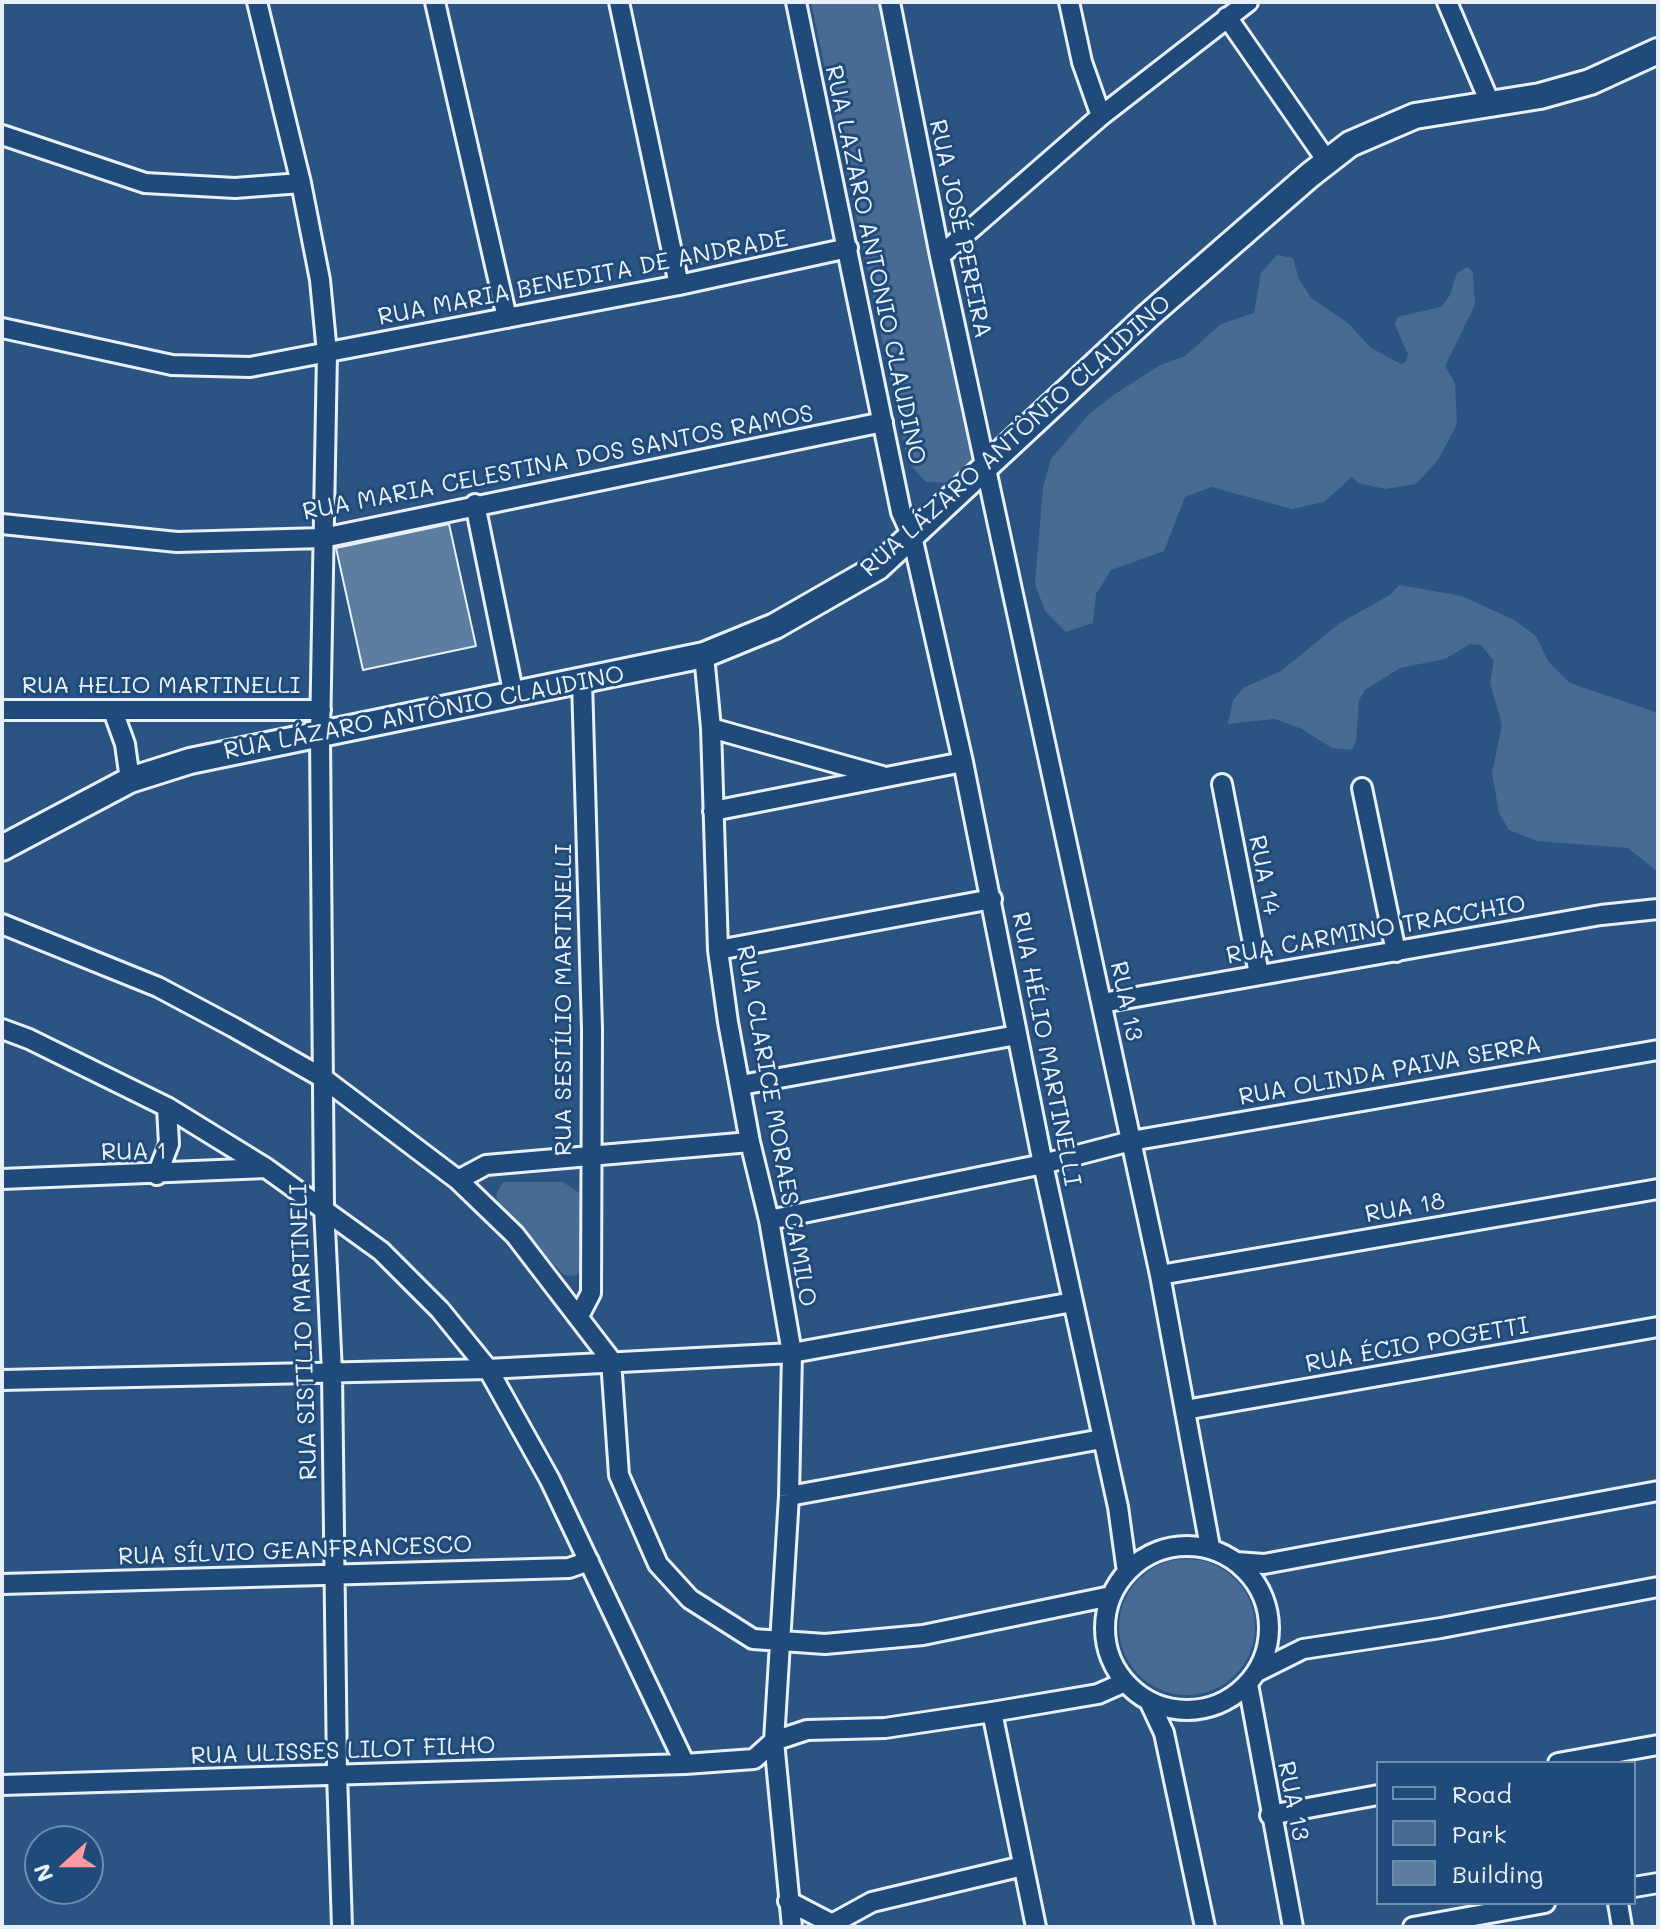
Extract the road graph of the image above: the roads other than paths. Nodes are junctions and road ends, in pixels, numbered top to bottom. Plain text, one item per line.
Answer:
1 (257, 2) edge
2 (435, 2) edge
3 (619, 2) edge
4 (796, 2) edge
5 (890, 2) edge
6 (1069, 2) edge
7 (1248, 2) edge
8 (1447, 2) edge
9 (1227, 17) junction
10 (1658, 51) edge
11 (1490, 103) junction
12 (1101, 116) junction
13 (2, 135) edge
14 (1327, 161) junction
15 (301, 183) junction
16 (848, 248) junction
17 (940, 256) junction
18 (679, 285) junction
19 (507, 318) junction
20 (2, 328) edge
21 (327, 353) junction
22 (883, 422) junction
23 (985, 466) junction
24 (475, 504) junction
25 (2, 524) edge
26 (912, 536) junction
27 (323, 538) junction
28 (704, 655) junction
29 (582, 681) junction
30 (514, 696) junction
31 (2, 710) edge
32 (321, 710) junction
33 (113, 711) junction
34 (711, 728) junction
35 (320, 736) junction
36 (963, 762) junction
37 (888, 778) junction
38 (130, 780) junction
39 (1222, 784) dead end
40 (1362, 788) dead end
41 (713, 811) junction
42 (2, 848) edge
43 (992, 899) junction
44 (1658, 909) edge
45 (2, 924) edge
46 (718, 950) junction
47 (1396, 952) junction
48 (1259, 974) junction
49 (1102, 1003) junction
50 (2, 1029) edge
51 (1017, 1035) junction
52 (1658, 1050) edge
53 (323, 1078) junction
54 (741, 1085) junction
55 (167, 1107) junction
56 (1131, 1141) junction
57 (750, 1142) junction
58 (589, 1157) junction
59 (1043, 1164) junction
60 (266, 1168) junction
61 (157, 1175) junction
62 (2, 1179) edge
63 (458, 1180) junction
64 (1658, 1189) edge
65 (324, 1207) junction
66 (769, 1220) junction
67 (1160, 1275) junction
68 (1073, 1302) junction
69 (579, 1316) junction
70 (1658, 1327) edge
71 (792, 1353) junction
72 (611, 1360) junction
73 (488, 1369) junction
74 (332, 1372) junction
75 (2, 1380) edge
76 (1185, 1410) junction
77 (1102, 1439) junction
78 (1658, 1491) edge
79 (789, 1496) junction
80 (1210, 1547) junction
81 (589, 1561) junction
82 (1236, 1562) junction
83 (333, 1572) junction
84 (1127, 1572) junction
85 (2, 1584) edge
86 (1658, 1587) edge
87 (1111, 1596) junction
88 (780, 1642) junction
89 (1252, 1678) junction
90 (1125, 1682) junction
91 (1149, 1701) junction
92 (992, 1712) junction
93 (774, 1741) junction
94 (1658, 1745) edge
95 (1569, 1761) edge
96 (685, 1764) junction
97 (337, 1773) junction
98 (2, 1785) edge
99 (1376, 1795) edge
100 (1270, 1815) junction
101 (1023, 1866) junction
102 (1658, 1883) edge
103 (1636, 1887) edge
104 (788, 1901) junction
105 (1538, 1905) edge
106 (1618, 1905) edge
107 (1480, 1921) edge
108 (835, 1926) edge
109 (342, 1927) edge
110 (792, 1927) edge
111 (1036, 1927) edge
112 (1205, 1927) edge
113 (1293, 1927) edge
114 (1413, 1927) edge
115 (1622, 1927) edge

1 - 15 street, RUA SISTILIO MARTINELI
2 - 19 street
3 - 18 street
4 - 16 street, RUA LAZARO ANTONIO CLAUDINO
5 - 17 street, RUA JOSÉ PEREIRA
6 - 12 street
7 - 9 street
8 - 11 street
9 - 12 street
9 - 14 street
10 - 11 main road, RUA LÁZARO ANTÔNIO CLAUDINO
11 - 14 main road, RUA LÁZARO ANTÔNIO CLAUDINO
12 - 17 street
13 - 15 street
14 - 23 main road, RUA LÁZARO ANTÔNIO CLAUDINO
15 - 21 street, RUA SISTILIO MARTINELI
16 - 18 street, RUA MARIA BENEDITA DE ANDRADE
16 - 22 street, RUA LAZARO ANTONIO CLAUDINO
17 - 23 street, RUA JOSÉ PEREIRA
18 - 19 street, RUA MARIA BENEDITA DE ANDRADE
19 - 21 street, RUA MARIA BENEDITA DE ANDRADE
20 - 21 street, RUA MARIA BENEDITA DE ANDRADE
21 - 27 street, RUA SISTILIO MARTINELI
22 - 24 street, RUA MARIA CELESTINA DOS SANTOS RAMOS
22 - 26 street, RUA LAZARO ANTONIO CLAUDINO
23 - 26 main road, RUA LÁZARO ANTÔNIO CLAUDINO
23 - 49 street, RUA 13
24 - 27 street, RUA MARIA CELESTINA DOS SANTOS RAMOS
24 - 30 street
25 - 27 street, RUA MARIA CELESTINA DOS SANTOS RAMOS
26 - 28 main road, RUA LÁZARO ANTÔNIO CLAUDINO
26 - 36 street, RUA HÉLIO MARTINELLI
27 - 32 street, RUA SISTILIO MARTINELI
28 - 29 main road, RUA LÁZARO ANTÔNIO CLAUDINO
28 - 34 street, RUA CLARICE MORAES CAMILO
29 - 30 main road, RUA LÁZARO ANTÔNIO CLAUDINO
29 - 58 street, RUA SESTÍLIO MARTINELLI
30 - 35 main road, RUA LÁZARO ANTÔNIO CLAUDINO
31 - 33 street, RUA HELIO MARTINELLI
32 - 33 street, RUA HELIO MARTINELLI
32 - 35 street, RUA SISTILIO MARTINELI
33 - 38 street
34 - 37 street
34 - 41 street, RUA CLARICE MORAES CAMILO
35 - 38 main road, RUA LÁZARO ANTÔNIO CLAUDINO
35 - 53 street, RUA SISTILIO MARTINELI
36 - 37 street
36 - 43 street, RUA HÉLIO MARTINELLI
37 - 41 street
38 - 42 main road, RUA LÁZARO ANTÔNIO CLAUDINO
39 - 48 street, RUA 14
40 - 47 street
41 - 46 street, RUA CLARICE MORAES CAMILO
43 - 46 street
43 - 51 street, RUA HÉLIO MARTINELLI
44 - 47 street, RUA CARMINO TRACCHIO
45 - 53 street
46 - 54 street, RUA CLARICE MORAES CAMILO
47 - 48 street, RUA CARMINO TRACCHIO
48 - 49 street, RUA CARMINO TRACCHIO
49 - 56 street, RUA 13
50 - 55 street
51 - 54 street
51 - 59 street, RUA HÉLIO MARTINELLI
52 - 56 street, RUA OLINDA PAIVA SERRA
53 - 63 street
53 - 65 street, RUA SISTILIO MARTINELI
54 - 57 street, RUA CLARICE MORAES CAMILO
55 - 60 street
55 - 61 street
56 - 59 street, RUA OLINDA PAIVA SERRA
56 - 67 street, RUA 13
57 - 58 street
57 - 66 street, RUA CLARICE MORAES CAMILO
58 - 63 street
58 - 69 street, RUA SESTÍLIO MARTINELLI
59 - 66 street, RUA OLINDA PAIVA SERRA
59 - 68 street, RUA HÉLIO MARTINELLI
60 - 61 street, RUA 1
60 - 65 street
61 - 62 street, RUA 1
63 - 69 street
64 - 67 street, RUA 18
65 - 73 street
65 - 74 street, RUA SISTILIO MARTINELI
66 - 71 street, RUA CLARICE MORAES CAMILO
67 - 76 street, RUA 13
68 - 71 street
68 - 77 street, RUA HÉLIO MARTINELLI
69 - 72 street
70 - 76 street, RUA ÉCIO POGETTI
71 - 72 street
71 - 79 street, RUA CLARICE MORAES CAMILO
72 - 73 street
72 - 88 street
73 - 74 street
73 - 81 street
74 - 75 street
74 - 83 street, RUA SISTILIO MARTINELI
76 - 80 street, RUA 13
77 - 79 street
77 - 84 street, RUA HÉLIO MARTINELLI
78 - 82 street
79 - 88 street, RUA CLARICE MORAES CAMILO
80 - 82 street
80 - 84 street
81 - 83 street, RUA SÍLVIO GEANFRANCESCO
81 - 96 street
82 - 89 street
83 - 85 street, RUA SÍLVIO GEANFRANCESCO
83 - 97 street, RUA SISTILIO MARTINELI
84 - 87 street
86 - 89 street
87 - 88 street
87 - 90 street
88 - 93 street, RUA CLARICE MORAES CAMILO
89 - 91 street
89 - 100 street, RUA 13
90 - 91 street
90 - 92 street
91 - 112 street
92 - 93 street
92 - 101 street
93 - 96 street
93 - 104 street, RUA CLARICE MORAES CAMILO
94 - 95 street
96 - 97 street, RUA ULISSES LILOT FILHO
97 - 98 street, RUA ULISSES LILOT FILHO
97 - 109 street, RUA SISTILIO MARTINELI
99 - 100 street
100 - 113 street, RUA 13
101 - 108 street
101 - 111 street
102 - 103 street
104 - 108 street
104 - 110 street, RUA CLARICE MORAES CAMILO
105 - 107 street
106 - 115 street
107 - 114 street

